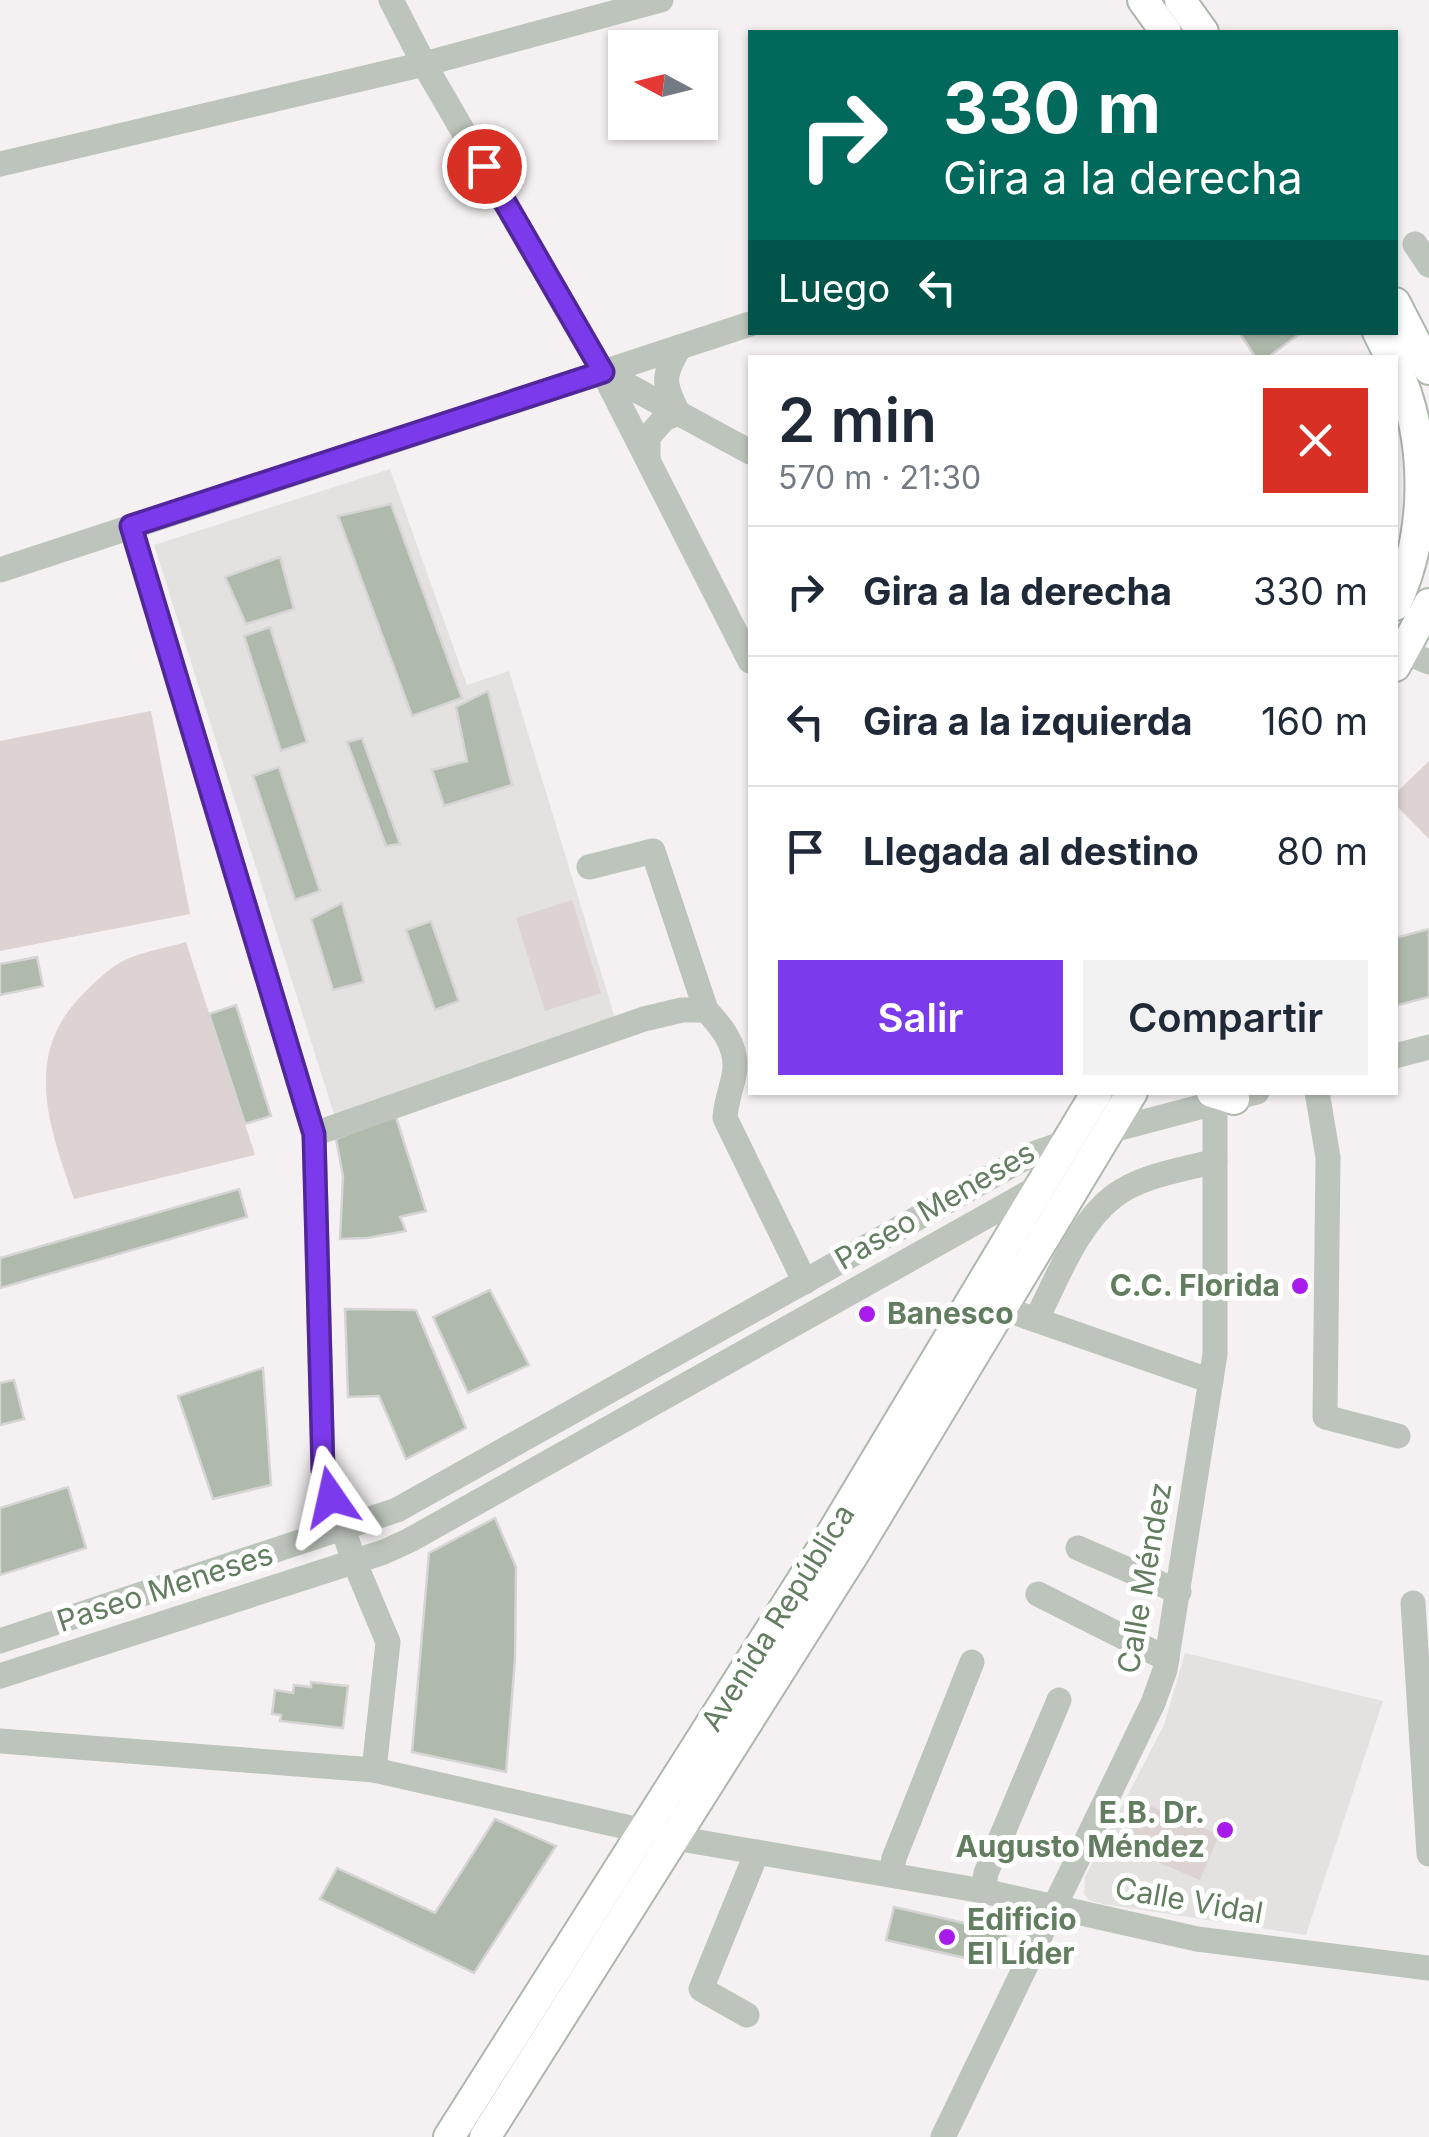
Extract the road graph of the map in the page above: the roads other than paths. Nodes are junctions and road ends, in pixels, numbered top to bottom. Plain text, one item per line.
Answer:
1 (392, 0) edge
2 (661, 0) edge
3 (1143, 0) edge
4 (1180, 0) edge
5 (612, 6) edge
6 (1165, 30) edge
7 (1202, 30) edge
8 (424, 64) junction
9 (0, 164) edge
10 (1398, 309) edge
11 (748, 325) edge
12 (680, 347) junction
13 (1425, 350) edge
14 (603, 372) junction
15 (1398, 373) edge
16 (1410, 406) junction
17 (678, 413) junction
18 (1429, 433) edge
19 (748, 451) edge
20 (648, 458) junction
21 (131, 526) junction
22 (0, 570) edge
23 (1398, 597) edge
24 (1429, 604) edge
25 (748, 657) edge
26 (1409, 660) edge
27 (588, 867) dead end
28 (706, 1010) junction
29 (1429, 1047) edge
30 (1398, 1055) edge
31 (1095, 1095) edge
32 (1130, 1095) edge
33 (1317, 1095) edge
34 (1229, 1097) edge
35 (1108, 1132) junction
36 (314, 1134) junction
37 (1067, 1142) junction
38 (1216, 1161) junction
39 (1039, 1187) junction
40 (805, 1282) junction
41 (1002, 1308) junction
42 (1036, 1320) junction
43 (1211, 1381) junction
44 (1398, 1436) dead end
45 (345, 1530) junction
46 (1078, 1548) dead end
47 (354, 1561) junction
48 (1179, 1592) junction
49 (1038, 1594) dead end
50 (1413, 1603) dead end
51 (0, 1641) edge
52 (1167, 1660) junction
53 (972, 1662) dead end
54 (0, 1676) edge
55 (1059, 1700) dead end
56 (0, 1740) edge
57 (374, 1770) junction
58 (644, 1831) junction
59 (675, 1838) junction
60 (756, 1852) junction
61 (1429, 1854) edge
62 (891, 1875) junction
63 (983, 1891) junction
64 (1054, 1907) junction
65 (1429, 1968) edge
66 (748, 2014) dead end
67 (449, 2137) edge
68 (485, 2137) edge
69 (944, 2137) edge

1 - 8 street
2 - 5 street
3 - 6 main road
4 - 7 main road
5 - 8 street
8 - 9 street
8 - 14 street
10 - 13 main road
11 - 12 street
12 - 14 street
12 - 17 street
14 - 17 street
14 - 20 street
14 - 21 street
15 - 16 main road
16 - 18 main road
16 - 23 main road
17 - 19 street
17 - 20 street
20 - 25 street
21 - 22 street
21 - 36 street
24 - 26 main road
27 - 28 street
28 - 36 street
28 - 40 street
29 - 30 street
31 - 37 main road, Avenida República
32 - 35 main road, Avenida República
33 - 44 street
34 - 35 street
34 - 38 street, Calle Méndez
35 - 37 street, Paseo Meneses
35 - 39 street, Paseo Meneses
35 - 41 main road, Avenida República
36 - 45 street
37 - 39 main road, Avenida República
37 - 40 street, Paseo Meneses
38 - 42 street
38 - 43 street, Calle Méndez
39 - 47 street, Paseo Meneses
39 - 58 main road, Avenida República
40 - 45 street, Paseo Meneses
41 - 42 street
41 - 59 main road, Avenida República
42 - 43 street
43 - 48 street, Calle Méndez
45 - 47 street
45 - 51 street, Paseo Meneses
46 - 48 street
47 - 54 street, Paseo Meneses
47 - 57 street
48 - 52 street, Calle Méndez
49 - 52 street
50 - 61 street
52 - 64 street, Calle Méndez
53 - 62 street
55 - 63 street
56 - 57 street, Calle Vidal
57 - 58 street, Calle Vidal
58 - 59 street, Calle Vidal
58 - 67 main road, Avenida República
59 - 60 street, Calle Vidal
59 - 68 main road, Avenida República
60 - 62 street, Calle Vidal
60 - 66 street
62 - 63 street, Calle Vidal
63 - 64 street, Calle Vidal
64 - 65 street, Calle Vidal
64 - 69 street, Calle Méndez

